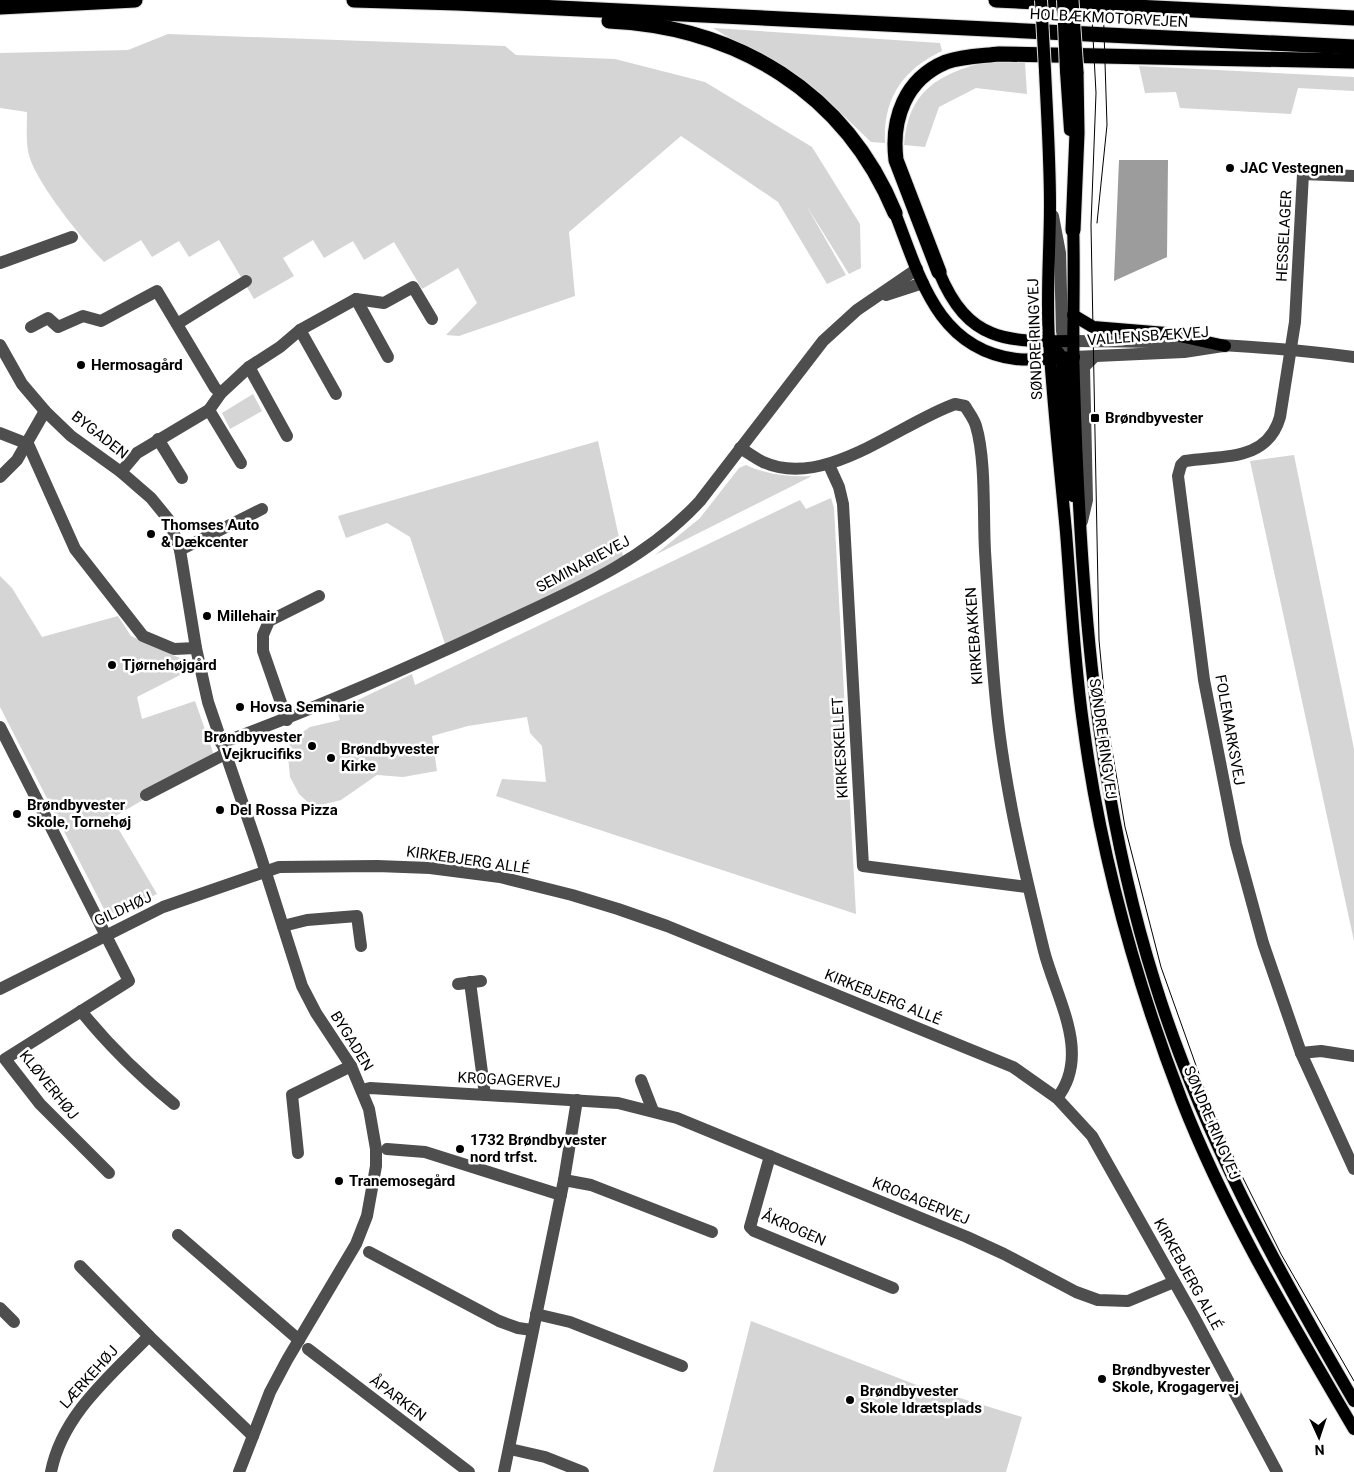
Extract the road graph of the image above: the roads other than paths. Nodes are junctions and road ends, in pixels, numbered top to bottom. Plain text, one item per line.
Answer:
1 (134, 0) edge
2 (354, 0) edge
3 (996, 0) edge
4 (1041, 0) edge
5 (1063, 0) edge
6 (1071, 0) edge
7 (456, 3) junction
8 (0, 7) edge
9 (1354, 18) edge
10 (1354, 47) edge
11 (1354, 61) edge
12 (1071, 71) junction
13 (1354, 176) edge
14 (1050, 202) junction
15 (895, 213) joint
16 (1073, 230) joint
17 (72, 237) dead end
18 (0, 263) edge
19 (917, 269) junction
20 (939, 272) joint
21 (246, 282) dead end
22 (923, 283) junction
23 (874, 298) junction
24 (356, 299) junction
25 (1073, 314) junction
26 (432, 319) dead end
27 (177, 324) junction
28 (31, 327) dead end
29 (300, 330) junction
30 (1049, 341) junction
31 (1069, 341) junction
32 (0, 345) edge
33 (1224, 346) junction
34 (1290, 349) junction
35 (388, 356) dead end
36 (1094, 357) junction
37 (1354, 357) edge
38 (1062, 358) junction
39 (249, 367) junction
40 (221, 393) junction
41 (336, 394) dead end
42 (209, 410) junction
43 (45, 411) junction
44 (0, 434) edge
45 (287, 436) dead end
46 (158, 439) junction
47 (28, 444) junction
48 (740, 448) junction
49 (241, 463) dead end
50 (829, 465) junction
51 (121, 472) junction
52 (0, 477) edge
53 (182, 478) dead end
54 (262, 509) dead end
55 (1081, 524) junction
56 (180, 550) junction
57 (319, 596) dead end
58 (196, 648) junction
59 (287, 720) junction
60 (0, 727) edge
61 (223, 749) junction
62 (146, 795) dead end
63 (266, 871) junction
64 (1027, 887) junction
65 (282, 926) junction
66 (106, 934) junction
67 (361, 946) dead end
68 (470, 982) dead end
69 (0, 989) edge
70 (81, 1011) junction
71 (1301, 1053) junction
72 (1354, 1056) edge
73 (351, 1066) junction
74 (641, 1080) dead end
75 (362, 1090) junction
76 (485, 1095) junction
77 (1057, 1098) junction
78 (577, 1100) junction
79 (174, 1104) dead end
80 (653, 1111) junction
81 (386, 1148) dead end
82 (298, 1153) dead end
83 (770, 1156) junction
84 (1354, 1169) edge
85 (109, 1173) dead end
86 (564, 1180) junction
87 (560, 1195) junction
88 (712, 1232) dead end
89 (178, 1235) dead end
90 (369, 1252) dead end
91 (80, 1266) dead end
92 (1174, 1282) junction
93 (893, 1288) dead end
94 (0, 1308) edge
95 (536, 1314) junction
96 (14, 1322) dead end
97 (532, 1330) junction
98 (149, 1336) junction
99 (299, 1340) junction
100 (308, 1349) dead end
101 (682, 1366) dead end
102 (1354, 1401) edge
103 (1354, 1429) edge
104 (255, 1430) junction
105 (510, 1449) junction
106 (51, 1472) edge
107 (239, 1472) edge
108 (468, 1472) edge
109 (504, 1472) edge
110 (583, 1472) edge
111 (1277, 1472) edge

1 - 8 highway
2 - 7 highway, HOLBÆKMOTORVEJEN
3 - 9 highway, HOLBÆKMOTORVEJEN
4 - 14 main road, SØNDRE RINGVEJ, bridge
5 - 12 main road, bridge
6 - 12 highway, bridge
7 - 10 highway, HOLBÆKMOTORVEJEN
7 - 15 highway
11 - 20 highway
12 - 16 highway
13 - 34 street, HESSELAGER
14 - 30 main road, SØNDRE RINGVEJ
14 - 31 street
15 - 19 main road
16 - 25 main road, SØNDRE RINGVEJ
17 - 18 street
19 - 22 main road
19 - 23 street, SEMINARIEVEJ
20 - 30 main road
21 - 27 street
22 - 23 street, SEMINARIEVEJ
22 - 38 main road
23 - 48 street, SEMINARIEVEJ
24 - 26 street
24 - 29 street
24 - 35 street
25 - 31 main road, SØNDRE RINGVEJ
25 - 33 main road
27 - 28 street
27 - 40 street
29 - 39 street
29 - 41 street
30 - 31 main road
30 - 38 main road
31 - 33 street, VALLENSBÆKVEJ
31 - 38 main road, SØNDRE RINGVEJ
32 - 43 street, BYGADEN
33 - 34 street, VALLENSBÆKVEJ
33 - 36 street, VALLENSBÆKVEJ
34 - 37 street, VALLENSBÆKVEJ
34 - 71 street, FOLEMARKSVEJ
36 - 38 street, VALLENSBÆKVEJ
36 - 55 street
38 - 55 main road, SØNDRE RINGVEJ
38 - 103 main road, SØNDRE RINGVEJ
39 - 40 street
39 - 45 street
40 - 42 street
42 - 46 street
42 - 49 street
43 - 47 street
43 - 51 street, BYGADEN
44 - 47 street
46 - 51 street
46 - 53 street
47 - 52 street
47 - 58 street
48 - 50 street, KIRKEBAKKEN
48 - 59 street, SEMINARIEVEJ
50 - 64 street, KIRKESKELLET
50 - 64 street, KIRKEBAKKEN
51 - 56 street, BYGADEN
54 - 56 street
55 - 102 main road, SØNDRE RINGVEJ
56 - 58 street, BYGADEN
57 - 59 street
58 - 61 street, BYGADEN
59 - 61 street, SEMINARIEVEJ
60 - 66 street
61 - 62 street
61 - 63 street, BYGADEN
63 - 65 street, BYGADEN
63 - 66 street, GILDHØJ
63 - 77 street, KIRKEBJERG ALLÉ
64 - 77 street, KIRKEBAKKEN
65 - 67 street
65 - 73 street, BYGADEN
66 - 69 street, GILDHØJ
66 - 70 street, KLØVERHØJ
68 - 76 street
70 - 79 street
70 - 85 street, KLØVERHØJ
71 - 72 street
71 - 84 street, FOLEMARKSVEJ
73 - 75 street, BYGADEN
73 - 82 street
74 - 80 street
75 - 76 street, KROGAGERVEJ
75 - 99 street, BYGADEN
76 - 78 street, KROGAGERVEJ
77 - 92 street, KIRKEBJERG ALLÉ
78 - 80 street, KROGAGERVEJ
78 - 86 street
80 - 83 street, KROGAGERVEJ
81 - 87 street
83 - 92 street, KROGAGERVEJ
83 - 93 street, ÅKROGEN
86 - 87 street
86 - 88 street
87 - 95 street
89 - 99 street
90 - 97 street
91 - 98 street
92 - 111 street, KIRKEBJERG ALLÉ
94 - 96 street
95 - 97 street
95 - 101 street
97 - 105 street
98 - 104 street
98 - 106 street, LÆRKEHØJ
99 - 104 street, BYGADEN
100 - 108 street, ÅPARKEN
104 - 107 street, BYGADEN
105 - 109 street
105 - 110 street

